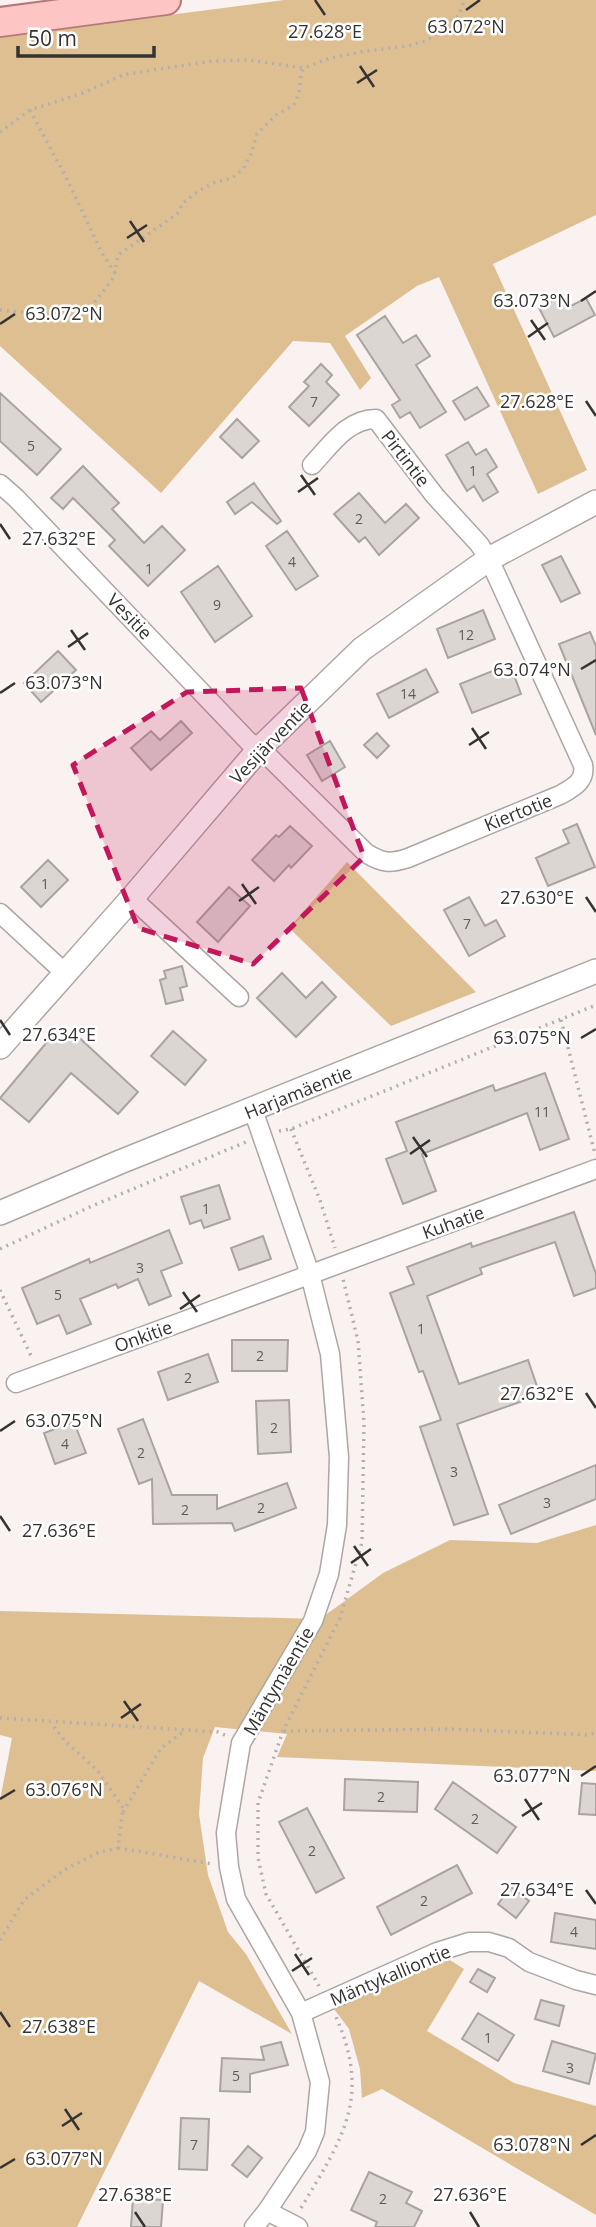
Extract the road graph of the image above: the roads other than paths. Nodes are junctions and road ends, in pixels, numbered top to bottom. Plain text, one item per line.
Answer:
1 (166, 0) edge
2 (0, 22) edge
3 (312, 465) dead end
4 (0, 484) edge
5 (596, 502) edge
6 (489, 559) junction
7 (260, 748) junction
8 (132, 898) junction
9 (0, 913) edge
10 (596, 971) edge
11 (66, 974) junction
12 (239, 997) dead end
13 (0, 1047) edge
14 (253, 1110) junction
15 (596, 1169) edge
16 (0, 1213) edge
17 (310, 1274) junction
18 (16, 1383) dead end
19 (596, 1985) edge
20 (301, 2013) junction
21 (267, 2211) junction
22 (295, 2225) edge
23 (254, 2227) edge

1 - 2 main road
3 - 6 street, Pirtintie
4 - 7 street, Vesitie
5 - 6 street, Vesijärventie
6 - 7 street, Vesijärventie
6 - 7 street, Kiertotie
7 - 8 street, Vesijärventie
8 - 11 street, Vesijärventie
8 - 12 street
9 - 11 street
10 - 14 street, Harjamäentie
11 - 13 street, Vesijärventie
14 - 16 street, Harjamäentie
14 - 17 street, Mäntymäentie
15 - 17 street, Kuhatie
17 - 18 street, Onkitie
17 - 20 street, Mäntymäentie
19 - 20 street, Mäntykalliontie
20 - 21 street, Mäntymäentie
21 - 22 street
21 - 23 street, Mäntymäentie

